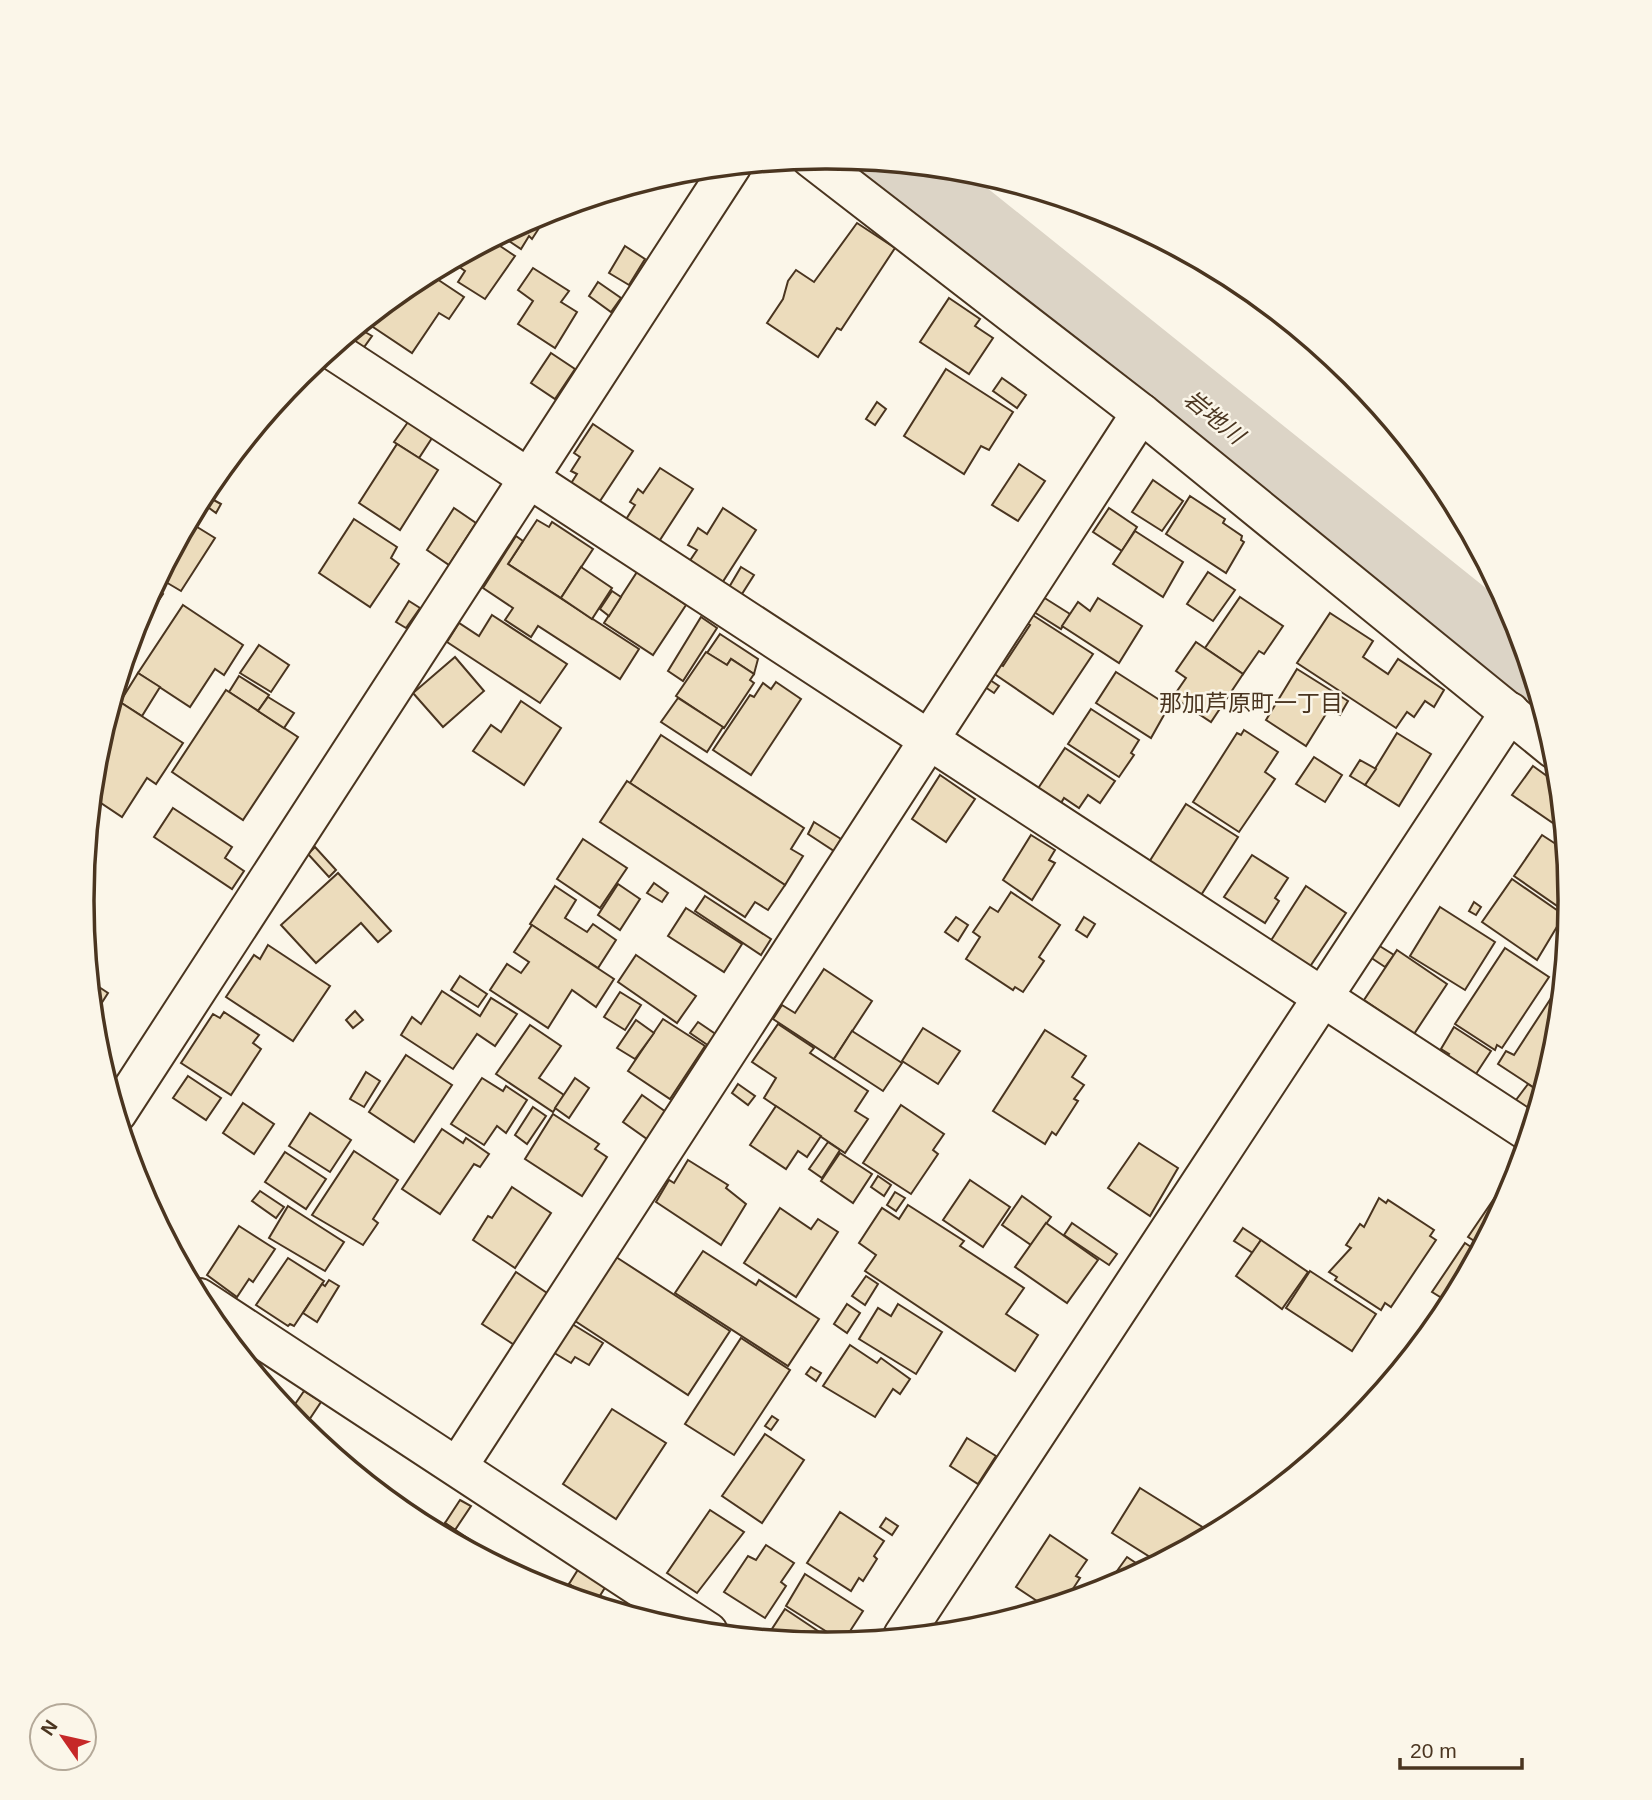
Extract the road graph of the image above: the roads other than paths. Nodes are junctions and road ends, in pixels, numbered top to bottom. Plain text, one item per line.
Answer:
1 (825, 169) edge
2 (726, 176) edge
3 (339, 354) edge
4 (1141, 413) junction
5 (530, 478) junction
6 (1510, 712) junction
7 (1538, 736) edge
8 (930, 741) junction
9 (1324, 997) junction
10 (124, 1104) edge
11 (1521, 1127) edge
12 (224, 1314) edge
13 (458, 1466) junction
14 (686, 1618) edge
15 (908, 1626) edge

1 - 4 street
2 - 5 street
3 - 5 street
4 - 6 street
4 - 8 street
5 - 8 street
5 - 10 street
6 - 7 street
6 - 9 street
8 - 9 street
8 - 13 street
9 - 11 street
9 - 15 street
12 - 13 street
13 - 14 street

